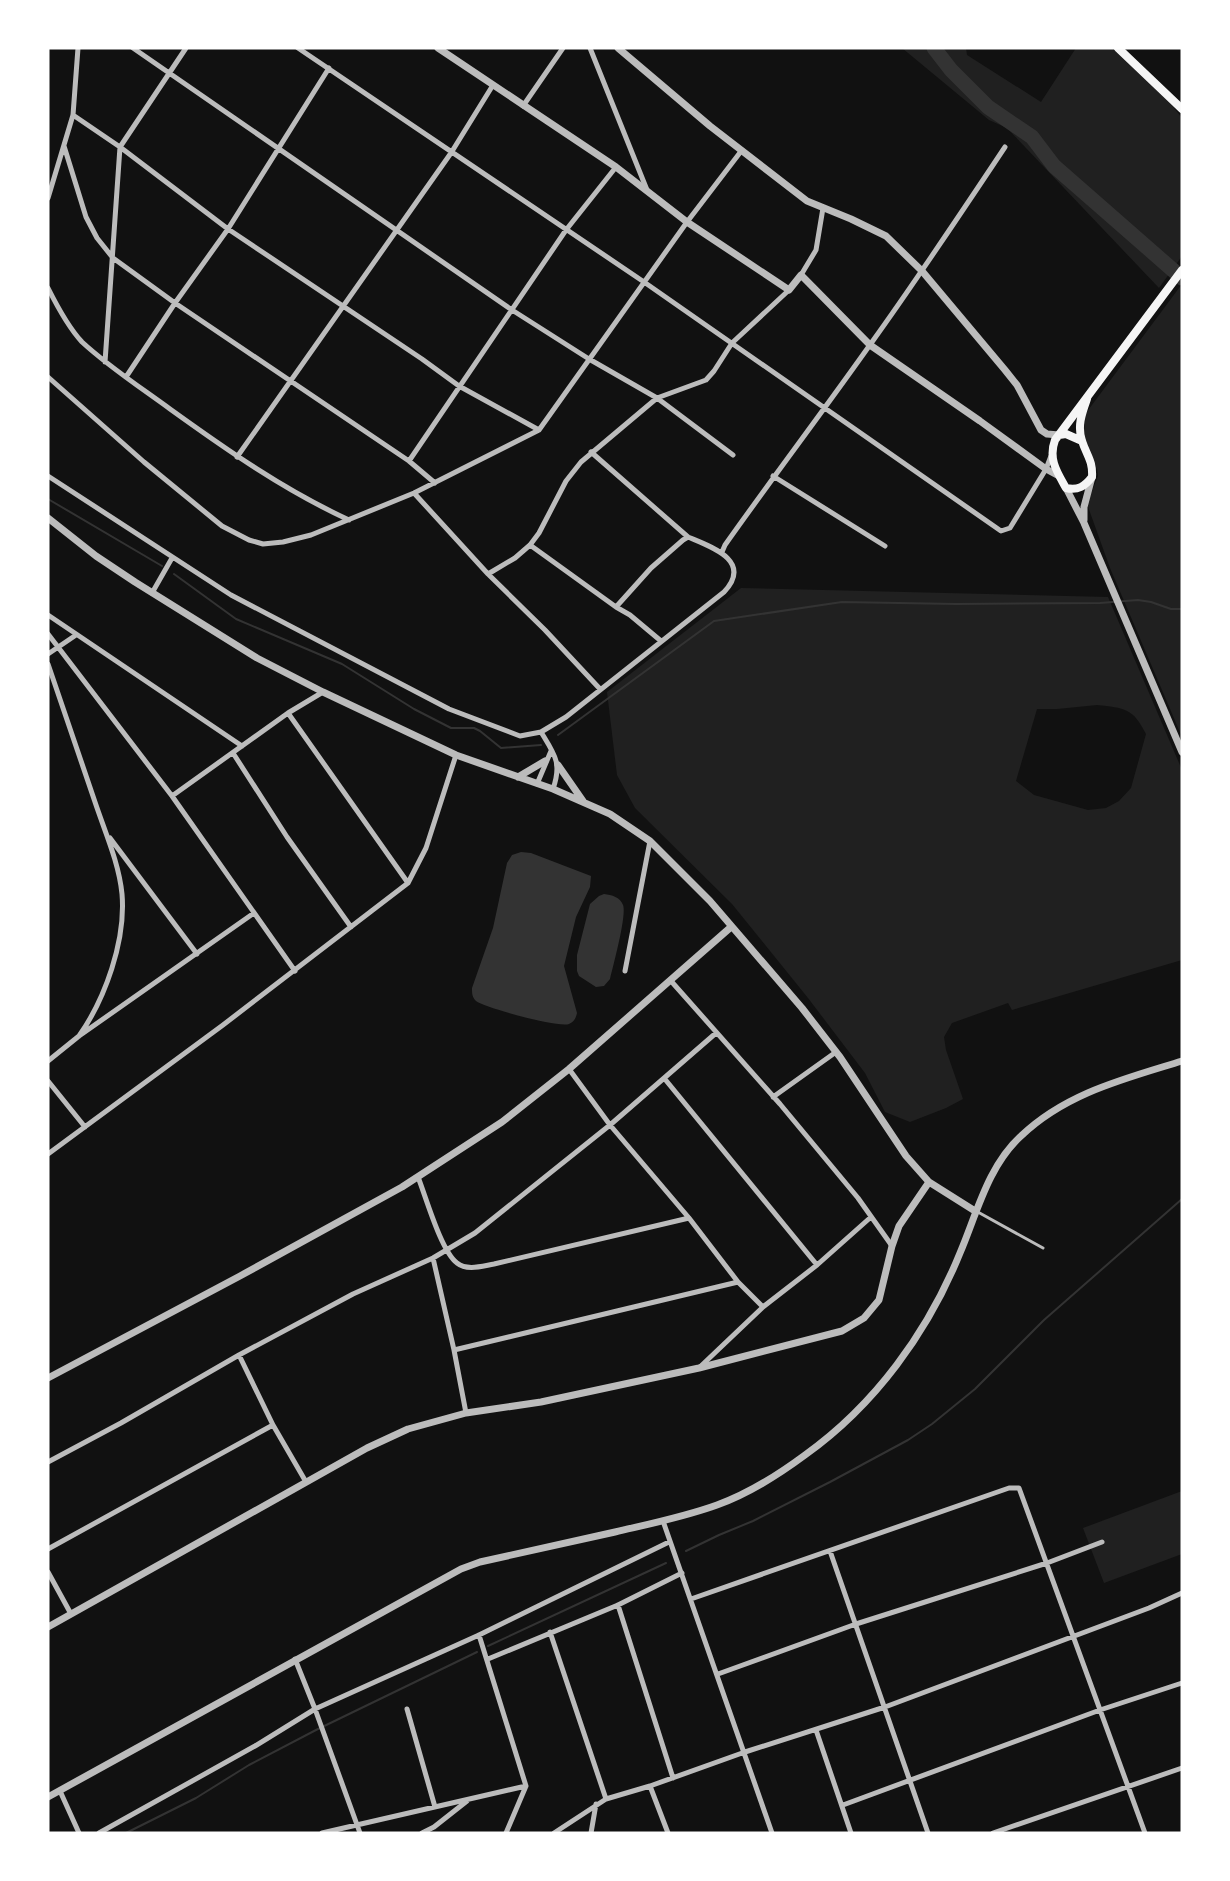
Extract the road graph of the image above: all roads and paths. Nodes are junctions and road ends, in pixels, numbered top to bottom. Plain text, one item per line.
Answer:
1 (78, 48) edge
2 (133, 48) edge
3 (186, 48) edge
4 (298, 48) edge
5 (438, 48) edge
6 (564, 48) edge
7 (590, 48) edge
8 (618, 48) edge
9 (1118, 48) edge
10 (329, 68) junction
11 (169, 74) junction
12 (493, 85) junction
13 (1162, 88) junction
14 (1182, 101) edge
15 (523, 106) junction
16 (1182, 109) edge
17 (73, 115) junction
18 (64, 146) junction
19 (120, 147) junction
20 (1005, 147) dead end
21 (280, 148) junction
22 (742, 150) junction
23 (451, 153) junction
24 (615, 167) junction
25 (648, 192) junction
26 (48, 198) edge
27 (823, 208) junction
28 (687, 222) junction
29 (228, 230) junction
30 (566, 230) junction
31 (396, 231) junction
32 (113, 258) junction
33 (1182, 270) edge
34 (922, 271) junction
35 (801, 276) junction
36 (644, 282) junction
37 (48, 288) edge
38 (789, 290) junction
39 (175, 303) junction
40 (342, 306) junction
41 (512, 310) junction
42 (732, 343) junction
43 (870, 345) junction
44 (589, 359) junction
45 (105, 362) junction
46 (48, 377) edge
47 (126, 377) junction
48 (289, 382) junction
49 (459, 386) junction
50 (657, 398) junction
51 (1087, 399) junction
52 (824, 407) junction
53 (539, 430) junction
54 (1059, 435) junction
55 (1082, 441) junction
56 (591, 452) junction
57 (733, 456) dead end
58 (1051, 456) junction
59 (237, 457) junction
60 (409, 461) junction
61 (1046, 469) junction
62 (48, 476) edge
63 (773, 476) junction
64 (1059, 476) junction
65 (1092, 477) junction
66 (435, 483) junction
67 (1066, 488) junction
68 (414, 493) junction
69 (48, 518) edge
70 (349, 520) junction
71 (1084, 523) junction
72 (688, 537) junction
73 (530, 545) junction
74 (885, 546) dead end
75 (722, 552) junction
76 (172, 558) junction
77 (488, 574) junction
78 (152, 593) junction
79 (616, 607) junction
80 (48, 615) edge
81 (48, 634) edge
82 (76, 634) junction
83 (661, 641) junction
84 (58, 648) junction
85 (48, 654) edge
86 (48, 664) edge
87 (600, 689) junction
88 (322, 692) junction
89 (288, 713) junction
90 (541, 732) junction
91 (242, 746) junction
92 (550, 751) junction
93 (1182, 752) edge
94 (233, 753) junction
95 (456, 755) junction
96 (545, 761) junction
97 (558, 765) junction
98 (518, 777) junction
99 (537, 784) junction
100 (553, 789) junction
101 (172, 796) junction
102 (585, 803) junction
103 (105, 831) junction
104 (650, 841) junction
105 (408, 883) junction
106 (254, 913) junction
107 (351, 927) junction
108 (731, 927) junction
109 (197, 954) junction
110 (296, 971) junction
111 (625, 971) dead end
112 (671, 981) junction
113 (716, 1033) junction
114 (79, 1036) junction
115 (836, 1052) junction
116 (48, 1061) edge
117 (1182, 1061) edge
118 (569, 1069) junction
119 (664, 1078) junction
120 (48, 1081) edge
121 (773, 1097) junction
122 (610, 1125) junction
123 (85, 1127) junction
124 (48, 1154) edge
125 (418, 1177) junction
126 (929, 1182) junction
127 (975, 1211) junction
128 (871, 1217) junction
129 (689, 1218) junction
130 (892, 1246) junction
131 (1043, 1248) dead end
132 (446, 1249) junction
133 (433, 1258) junction
134 (818, 1265) junction
135 (738, 1282) junction
136 (763, 1307) junction
137 (454, 1350) junction
138 (239, 1355) junction
139 (699, 1368) junction
140 (48, 1378) edge
141 (466, 1413) junction
142 (273, 1425) junction
143 (48, 1462) edge
144 (306, 1482) junction
145 (663, 1521) junction
146 (669, 1542) junction
147 (1102, 1542) dead end
148 (48, 1549) edge
149 (830, 1551) junction
150 (1047, 1563) junction
151 (48, 1572) edge
152 (682, 1573) junction
153 (1182, 1593) edge
154 (691, 1599) junction
155 (618, 1605) junction
156 (71, 1614) junction
157 (856, 1624) junction
158 (48, 1627) edge
159 (550, 1632) junction
160 (479, 1635) junction
161 (1074, 1636) junction
162 (295, 1659) junction
163 (488, 1659) junction
164 (718, 1674) junction
165 (1182, 1683) edge
166 (885, 1707) junction
167 (315, 1709) junction
168 (408, 1709) dead end
169 (1100, 1710) junction
170 (816, 1730) junction
171 (745, 1752) junction
172 (1182, 1768) edge
173 (673, 1778) junction
174 (909, 1781) junction
175 (526, 1786) junction
176 (650, 1786) junction
177 (1130, 1788) junction
178 (60, 1791) junction
179 (48, 1797) edge
180 (606, 1799) junction
181 (468, 1800) junction
182 (596, 1804) junction
183 (843, 1805) junction
184 (435, 1807) junction
185 (358, 1824) junction
186 (79, 1833) edge
187 (99, 1833) edge
188 (322, 1833) edge
189 (360, 1833) edge
190 (422, 1833) edge
191 (506, 1833) edge
192 (554, 1833) edge
193 (591, 1833) edge
194 (668, 1833) edge
195 (772, 1833) edge
196 (852, 1833) edge
197 (928, 1833) edge
198 (993, 1833) edge
199 (1145, 1833) edge

1 - 17 street
2 - 11 street
3 - 11 street
4 - 10 street
5 - 12 street
6 - 15 street
7 - 25 street
8 - 22 street
9 - 13 main road
10 - 21 street
10 - 23 street
11 - 19 street
11 - 21 street
12 - 15 street
12 - 23 street
13 - 14 main road
13 - 16 main road
15 - 24 street
17 - 18 street
17 - 19 street
18 - 26 street
18 - 32 street
19 - 29 street
19 - 32 street
20 - 34 street
21 - 29 street
21 - 31 street
22 - 27 street
22 - 28 street
23 - 30 street
23 - 31 street
24 - 25 street
24 - 30 street
25 - 28 street
27 - 34 street
27 - 35 street
28 - 36 street
28 - 38 street
29 - 39 street
29 - 40 street
30 - 36 street
30 - 41 street
31 - 40 street
31 - 41 street
32 - 39 street
32 - 45 street
33 - 51 main road
34 - 43 street
34 - 54 street
35 - 38 street
35 - 43 street
36 - 42 street
36 - 44 street
37 - 45 street
38 - 42 street
39 - 47 street
39 - 48 street
40 - 48 street
40 - 49 street
41 - 44 street
41 - 49 street
42 - 50 street
42 - 52 street
43 - 52 street
43 - 61 street
44 - 50 street
44 - 53 street
45 - 47 street
46 - 70 street
47 - 59 street
48 - 59 street
48 - 60 street
49 - 53 street
49 - 60 street
50 - 56 street
50 - 57 street
51 - 54 main road
51 - 55 main road
52 - 61 street
52 - 63 street
53 - 66 street
54 - 55 main road
54 - 58 main road
55 - 65 main road
56 - 72 street
56 - 73 street
58 - 61 street
58 - 64 main road
59 - 70 street
60 - 66 street
61 - 64 street
62 - 76 street
63 - 74 street
63 - 75 street
64 - 67 main road
65 - 67 main road
65 - 71 street
66 - 68 street
67 - 71 street
68 - 70 street
68 - 77 street
69 - 78 street
71 - 93 street
72 - 75 street
72 - 79 street
73 - 77 street
73 - 79 street
75 - 83 street
76 - 78 street
76 - 90 street
77 - 87 street
78 - 88 street
79 - 83 street
80 - 82 street
81 - 84 street
82 - 84 street
82 - 91 street
83 - 87 street
84 - 85 street
84 - 101 street
86 - 103 street
87 - 90 street
88 - 89 street
88 - 95 street
89 - 91 street
89 - 105 street
90 - 92 street
91 - 94 street
92 - 96 street
92 - 97 street
94 - 101 street
94 - 107 street
95 - 98 street
95 - 105 street
96 - 98 street
96 - 99 street
97 - 100 street
97 - 102 street
98 - 99 street
99 - 100 street
100 - 102 street
101 - 106 street
102 - 104 street
103 - 109 street
103 - 114 street
104 - 108 street
104 - 111 street
105 - 107 street
106 - 109 street
106 - 110 street
107 - 110 street
108 - 112 street
108 - 115 street
109 - 114 street
110 - 123 street
112 - 113 street
112 - 118 street
113 - 119 street
113 - 121 street
114 - 116 street
115 - 121 street
115 - 126 street
117 - 127 street
118 - 122 street
118 - 125 street
119 - 122 street
119 - 134 street
120 - 123 street
121 - 128 street
122 - 129 street
122 - 132 street
123 - 124 street
125 - 132 street
125 - 140 street
126 - 127 street
126 - 130 street
127 - 131 lane
127 - 145 street
128 - 130 street
128 - 134 street
129 - 132 street
129 - 135 street
130 - 139 street
132 - 133 street
133 - 137 street
133 - 138 street
134 - 136 street
135 - 136 street
135 - 137 street
136 - 139 street
137 - 141 street
138 - 142 street
138 - 143 street
139 - 141 street
141 - 144 street
142 - 144 street
142 - 148 street
144 - 156 street
145 - 146 street
145 - 162 street
146 - 152 street
146 - 160 street
147 - 150 street
149 - 150 street
149 - 154 street
149 - 157 street
150 - 157 street
150 - 161 street
151 - 156 street
152 - 154 street
152 - 155 street
153 - 161 street
154 - 164 street
155 - 159 street
155 - 173 street
156 - 158 street
157 - 164 street
157 - 166 street
159 - 163 street
159 - 180 street
160 - 163 street
160 - 167 street
161 - 166 street
161 - 169 street
162 - 167 street
162 - 178 street
163 - 175 street
164 - 171 street
165 - 169 street
166 - 170 street
166 - 174 street
167 - 185 street
167 - 187 street
168 - 184 street
169 - 174 street
169 - 177 street
170 - 171 street
170 - 183 street
171 - 173 street
171 - 195 street
172 - 177 street
173 - 176 street
174 - 183 street
174 - 197 street
175 - 181 street
175 - 191 street
176 - 180 street
176 - 194 street
177 - 198 street
177 - 199 street
178 - 179 street
178 - 186 street
180 - 182 street
181 - 184 street
181 - 190 street
182 - 192 street
182 - 193 street
183 - 196 street
184 - 185 street
185 - 188 street
185 - 189 street

